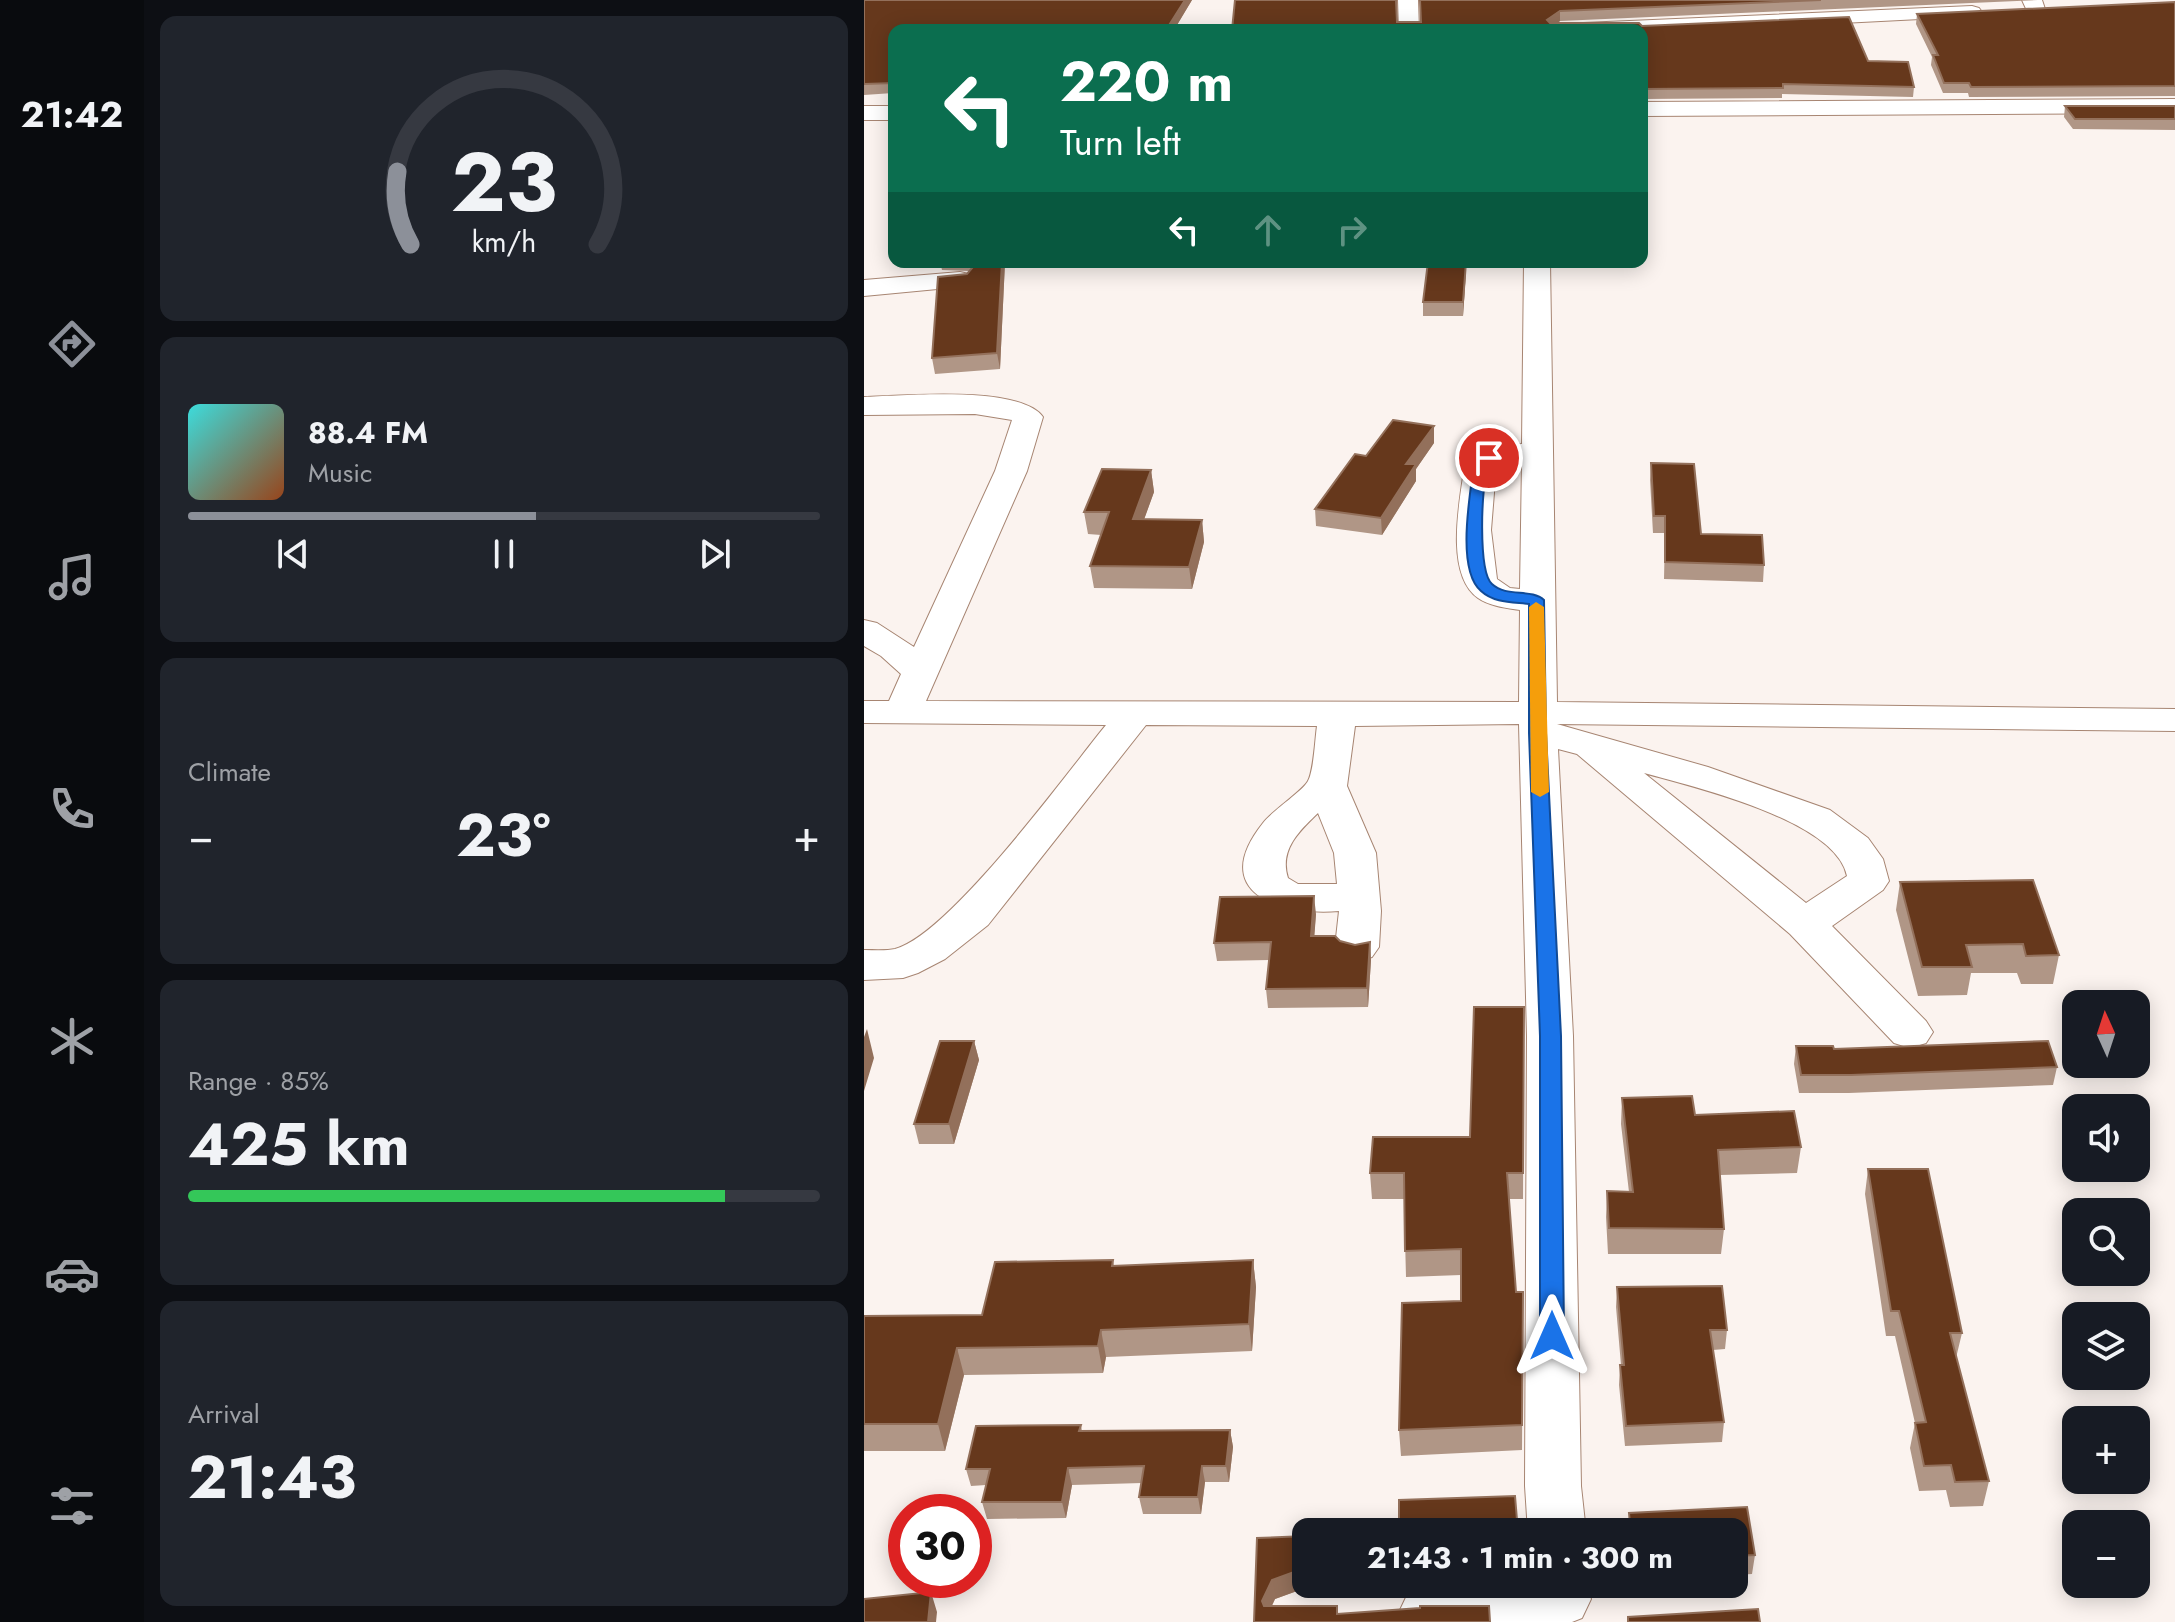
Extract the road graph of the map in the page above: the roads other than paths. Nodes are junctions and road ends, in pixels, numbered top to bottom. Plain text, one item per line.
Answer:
1 (1408, 0) edge
2 (1605, 1) edge
3 (1821, 9) edge
4 (1988, 11) edge
5 (1409, 24) edge
6 (1611, 24) edge
7 (1636, 24) edge
8 (2175, 106) edge
9 (1648, 109) edge
10 (864, 113) edge
11 (888, 113) edge
12 (1537, 268) edge
13 (960, 280) edge
14 (864, 288) edge
15 (864, 406) edge
16 (1536, 453) junction
17 (1536, 600) junction
18 (864, 631) edge
19 (920, 671) junction
20 (903, 711) junction
21 (864, 712) edge
22 (1135, 714) junction
23 (1338, 715) junction
24 (2175, 720) edge
25 (1538, 723) junction
26 (1585, 745) junction
27 (1327, 786) junction
28 (1358, 896) junction
29 (1805, 924) junction
30 (1357, 947) edge
31 (864, 965) edge
32 (1910, 1032) dead end
33 (1556, 1518) edge
34 (1561, 1602) edge
35 (1374, 1615) edge

1 - 5 street
2 - 6 street
3 - 4 street
3 - 7 street
8 - 9 street
10 - 11 street
12 - 16 street
13 - 14 street
15 - 19 street
16 - 17 street
16 - 17 street
17 - 25 street
18 - 19 street
19 - 20 street
20 - 21 street
20 - 22 street
22 - 23 street
22 - 31 street
23 - 25 street
23 - 27 street
24 - 25 street
25 - 26 street
25 - 33 street
26 - 29 street
26 - 29 street
27 - 28 street
27 - 28 street
28 - 30 street
29 - 32 street
34 - 35 street

